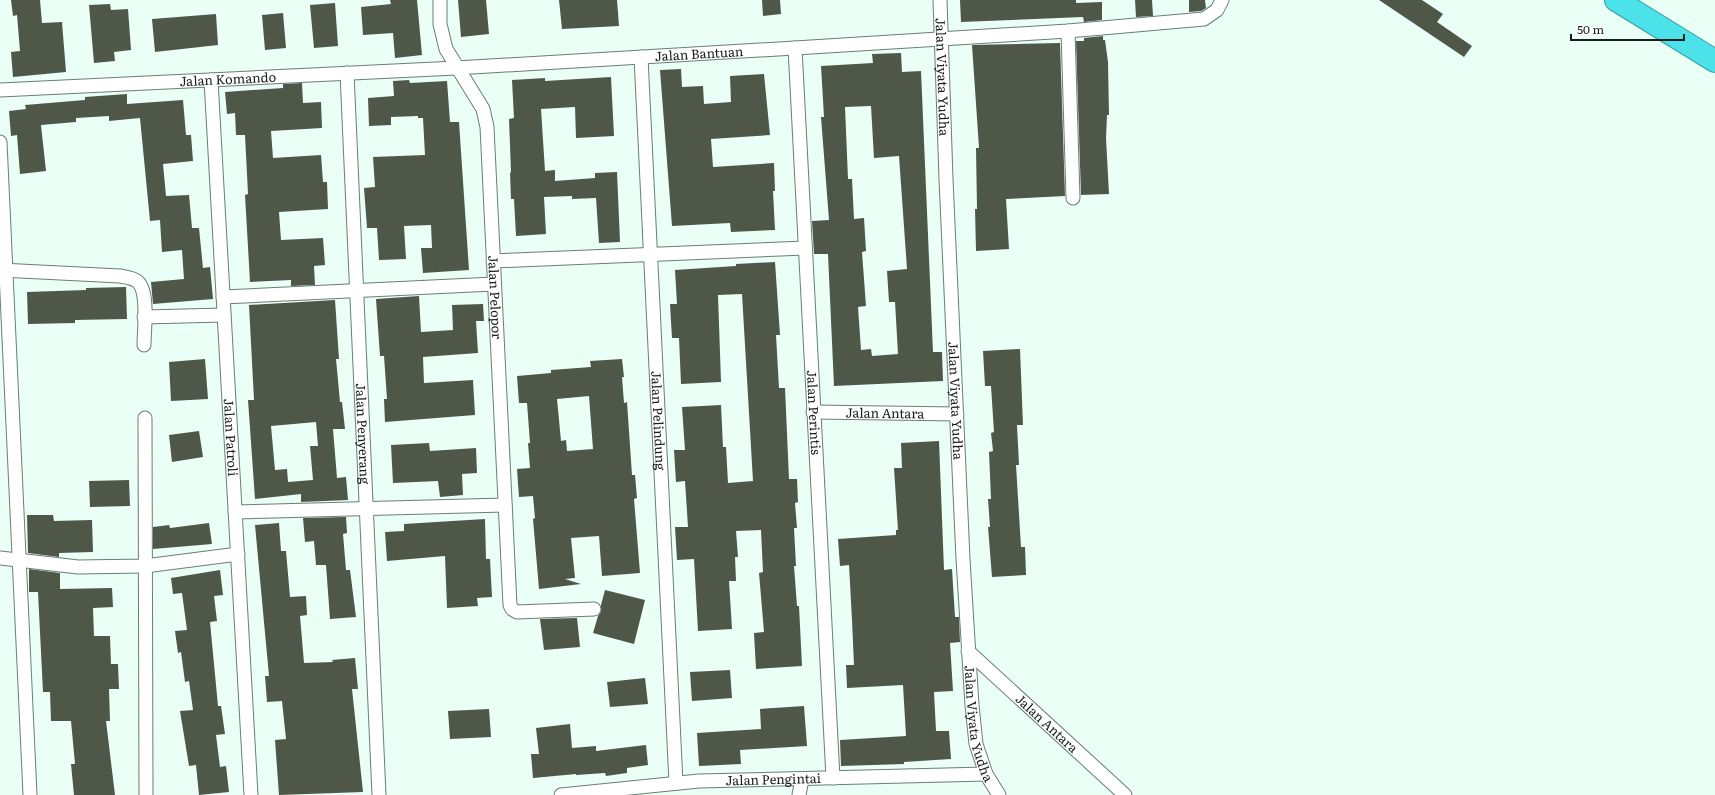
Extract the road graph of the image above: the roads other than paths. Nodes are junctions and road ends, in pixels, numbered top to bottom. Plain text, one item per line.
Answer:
1 (440, 0) edge
2 (940, 0) edge
3 (1222, 0) edge
4 (1616, 0) edge
5 (1068, 31) junction
6 (941, 39) junction
7 (795, 48) junction
8 (641, 57) junction
9 (1715, 61) edge
10 (456, 68) junction
11 (347, 73) junction
12 (211, 80) junction
13 (0, 90) edge
14 (0, 142) edge
15 (1073, 198) dead end
16 (805, 248) junction
17 (650, 254) junction
18 (494, 261) junction
19 (3, 270) edge
20 (494, 284) junction
21 (356, 290) junction
22 (223, 297) junction
23 (224, 315) junction
24 (144, 317) junction
25 (144, 345) dead end
26 (5, 373) edge
27 (814, 412) junction
28 (957, 414) junction
29 (145, 418) dead end
30 (505, 505) junction
31 (366, 508) junction
32 (235, 512) junction
33 (238, 554) junction
34 (0, 558) edge
35 (19, 560) junction
36 (145, 566) junction
37 (594, 609) dead end
38 (968, 651) junction
39 (986, 774) junction
40 (833, 778) junction
41 (802, 779) junction
42 (676, 783) junction
43 (30, 795) edge
44 (146, 795) edge
45 (251, 795) edge
46 (379, 795) edge
47 (561, 795) edge
48 (799, 795) edge
49 (999, 795) edge
50 (1125, 795) edge

1 - 10 street, Jalan Pelopor
2 - 6 street, Jalan Viyata Yudha
3 - 5 street, Jalan Bantuan
4 - 9 highway
5 - 6 street, Jalan Bantuan
5 - 15 street
6 - 7 street, Jalan Bantuan
6 - 28 street, Jalan Viyata Yudha
7 - 8 street, Jalan Bantuan
7 - 16 street, Jalan Perintis
8 - 10 street, Jalan Bantuan
8 - 17 street, Jalan Pelindung
10 - 11 street, Jalan Komando
10 - 18 street, Jalan Pelopor
11 - 12 street, Jalan Komando
11 - 21 street, Jalan Penyerang
12 - 13 street, Jalan Komando
12 - 22 street, Jalan Patroli
14 - 19 street
16 - 17 street
16 - 27 street, Jalan Perintis
17 - 18 street
17 - 42 street, Jalan Pelindung
18 - 20 street, Jalan Pelopor
19 - 24 street
19 - 26 street
20 - 21 street
20 - 30 street, Jalan Pelopor
21 - 22 street
21 - 31 street, Jalan Penyerang
22 - 23 street, Jalan Patroli
23 - 24 street
23 - 32 street, Jalan Patroli
24 - 25 street
26 - 35 street
27 - 28 street, Jalan Antara
27 - 40 street, Jalan Perintis
28 - 38 street, Jalan Viyata Yudha
29 - 36 street
30 - 31 street
30 - 37 street, Jalan Pelopor
31 - 32 street
31 - 46 street, Jalan Penyerang
32 - 33 street, Jalan Patroli
33 - 36 street
33 - 45 street, Jalan Patroli
34 - 35 street
35 - 36 street
35 - 43 street
36 - 44 street
38 - 39 street, Jalan Viyata Yudha
38 - 50 street, Jalan Antara
39 - 40 street, Jalan Pengintai
39 - 49 street, Jalan Viyata Yudha
40 - 41 street, Jalan Pengintai
41 - 42 street, Jalan Pengintai
41 - 48 street
42 - 47 street, Jalan Pengintai

